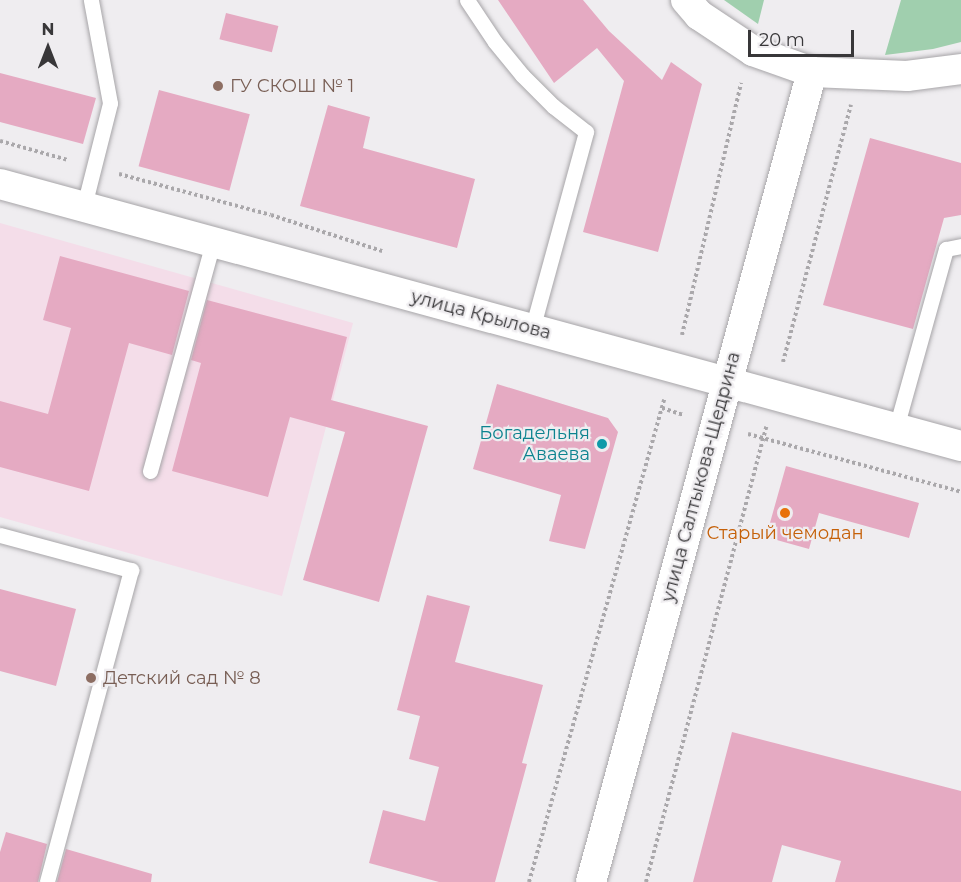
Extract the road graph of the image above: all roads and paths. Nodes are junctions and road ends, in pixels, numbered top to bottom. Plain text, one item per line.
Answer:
1 (91, 0) edge
2 (467, 0) edge
3 (686, 0) edge
4 (961, 69) edge
5 (812, 72) junction
6 (742, 81) dead end
7 (854, 93) dead end
8 (0, 141) edge
9 (94, 166) junction
10 (0, 184) edge
11 (84, 206) junction
12 (213, 242) junction
13 (961, 246) edge
14 (383, 251) dead end
15 (532, 328) junction
16 (673, 367) junction
17 (728, 382) junction
18 (775, 395) junction
19 (662, 408) junction
20 (716, 426) junction
21 (896, 428) junction
22 (763, 438) junction
23 (961, 446) edge
24 (150, 471) dead end
25 (961, 492) edge
26 (0, 535) edge
27 (47, 882) edge
28 (529, 882) edge
29 (591, 882) edge
30 (646, 882) edge

1 - 9 lane
2 - 15 lane
3 - 5 street
4 - 5 street
5 - 17 street, улица Салтыкова-Щедрина
6 - 16 path
7 - 18 path
8 - 9 path
9 - 11 lane
9 - 14 path
10 - 11 street, улица Крылова
11 - 12 street, улица Крылова
12 - 15 street, улица Крылова
12 - 24 lane
13 - 21 lane
15 - 16 street, улица Крылова
16 - 17 street, улица Крылова
16 - 19 path
17 - 18 street, улица Крылова
17 - 20 street, улица Салтыкова-Щедрина
18 - 21 street, улица Крылова
18 - 22 path
19 - 20 path
19 - 28 path
20 - 22 path
20 - 29 street, улица Салтыкова-Щедрина
21 - 23 street, улица Крылова
22 - 25 path
22 - 30 path
26 - 27 lane

